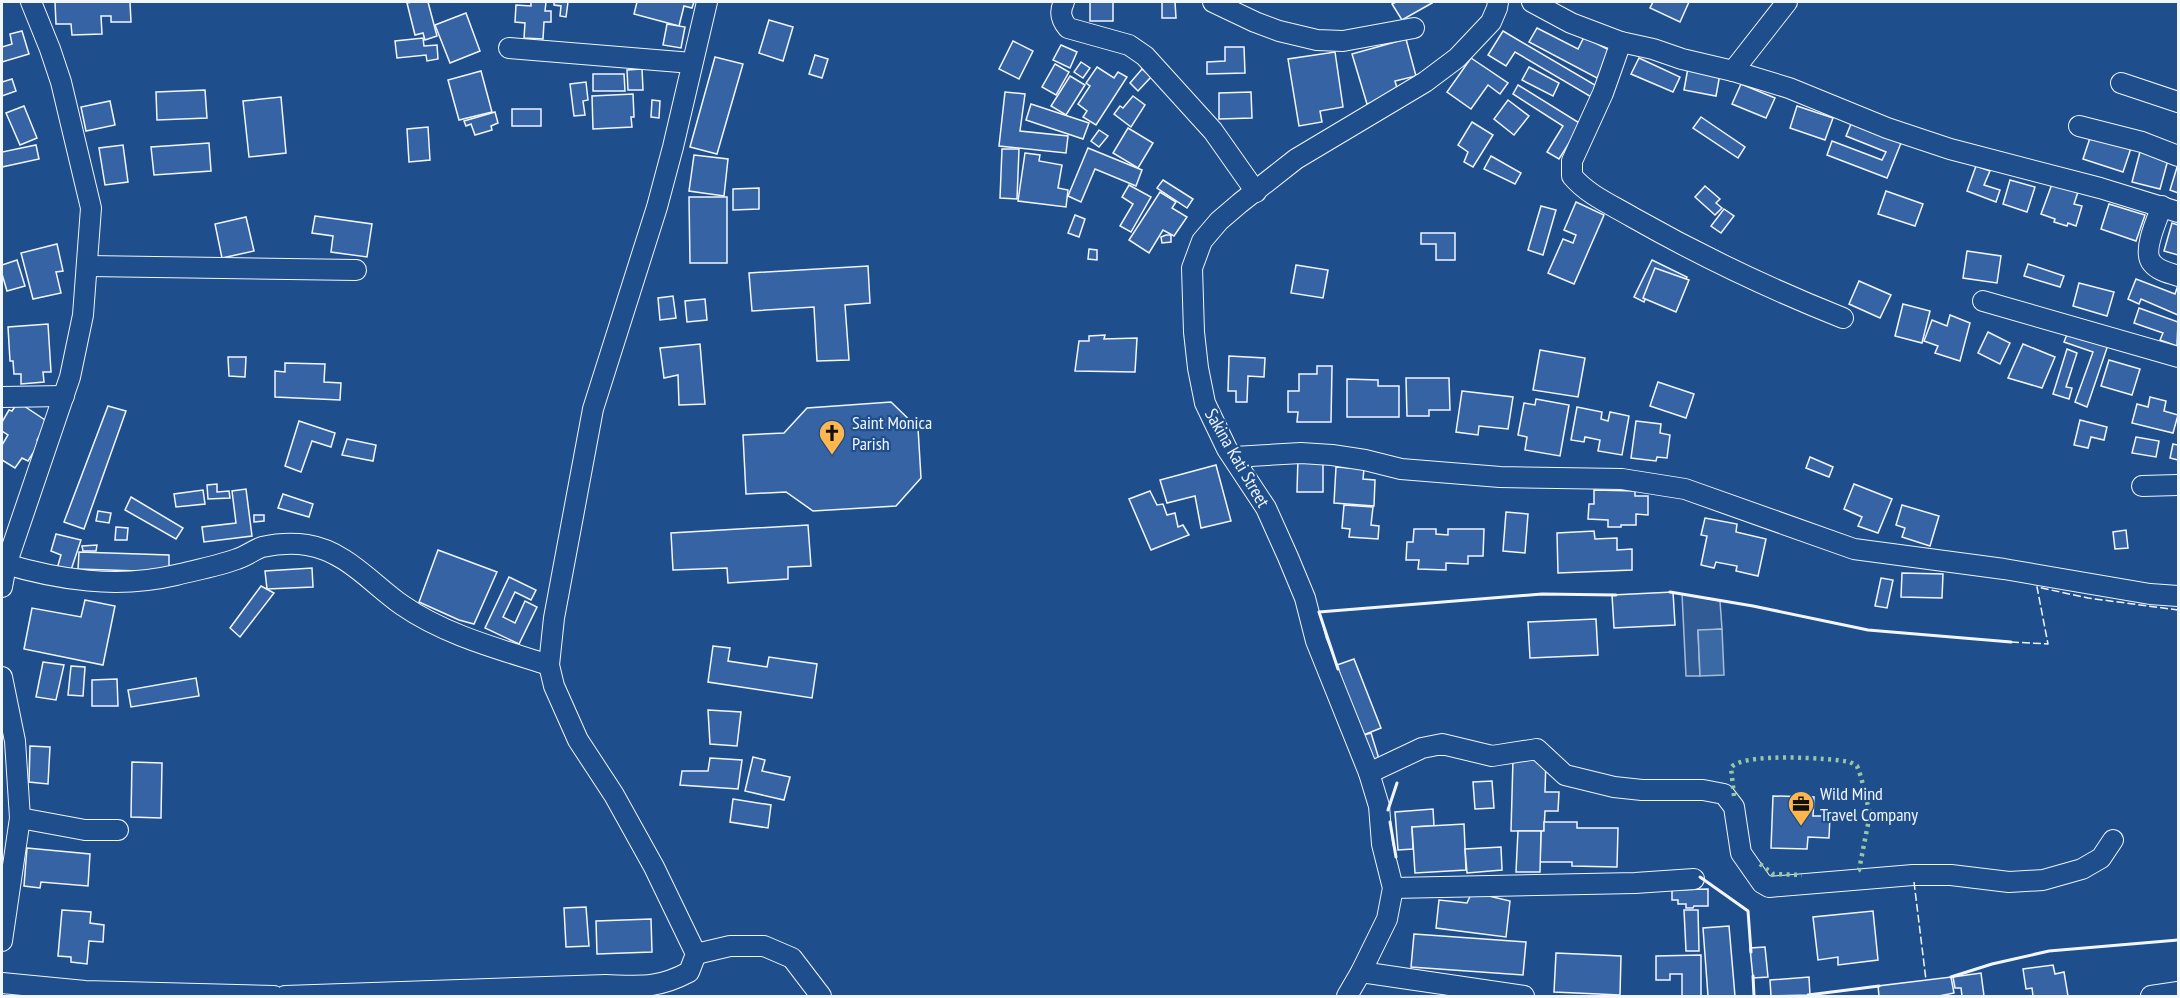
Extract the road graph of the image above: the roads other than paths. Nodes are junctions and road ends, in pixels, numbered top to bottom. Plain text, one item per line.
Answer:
1 (31, 2) edge
2 (707, 2) edge
3 (1064, 2) edge
4 (1213, 2) edge
5 (1498, 2) edge
6 (1532, 2) edge
7 (1787, 2) edge
8 (1414, 28) dead end
9 (1621, 42) junction
10 (509, 48) dead end
11 (693, 63) junction
12 (1733, 71) junction
13 (2121, 83) dead end
14 (2178, 102) edge
15 (2079, 126) dead end
16 (2178, 156) edge
17 (1256, 192) junction
18 (2170, 209) edge
19 (88, 266) junction
20 (356, 270) dead end
21 (2178, 276) edge
22 (1983, 301) dead end
23 (1842, 318) dead end
24 (2178, 357) edge
25 (64, 396) junction
26 (2, 397) edge
27 (1234, 457) junction
28 (2178, 485) edge
29 (2142, 486) dead end
30 (4, 564) edge
31 (2, 587) edge
32 (2178, 596) edge
33 (549, 664) junction
34 (2, 677) edge
35 (8, 739) edge
36 (1369, 773) junction
37 (20, 818) junction
38 (118, 830) dead end
39 (2113, 840) dead end
40 (1694, 879) dead end
41 (1393, 888) junction
42 (2, 941) edge
43 (696, 954) junction
44 (1361, 972) junction
45 (2, 983) edge
46 (606, 991) edge
47 (2178, 992) edge
48 (274, 996) edge
49 (285, 996) edge
50 (821, 996) edge
51 (1347, 996) edge
52 (1524, 996) edge
53 (2151, 996) edge

1 - 19 street
2 - 11 street
3 - 17 street
4 - 8 street
5 - 17 street, Sakina Kati Street
6 - 9 street
7 - 12 street
9 - 12 street
9 - 23 street
10 - 11 street
11 - 33 street
12 - 18 street
13 - 14 street
15 - 16 street
17 - 27 street, Sakina Kati Street
18 - 21 street
19 - 20 street
19 - 25 street
22 - 24 street
25 - 26 street
25 - 30 street
27 - 32 street
27 - 36 street, Sakina Kati Street
28 - 29 street
30 - 31 street
30 - 33 street
33 - 43 street
34 - 35 street
35 - 37 street
36 - 39 street
36 - 41 street, Sakina Kati Street
37 - 38 street
37 - 42 street
40 - 41 street
41 - 44 street, Sakina Kati Street
43 - 46 street
43 - 50 street
44 - 51 street, Sakina Kati Street
44 - 52 street
45 - 48 street
46 - 49 street
47 - 53 street

